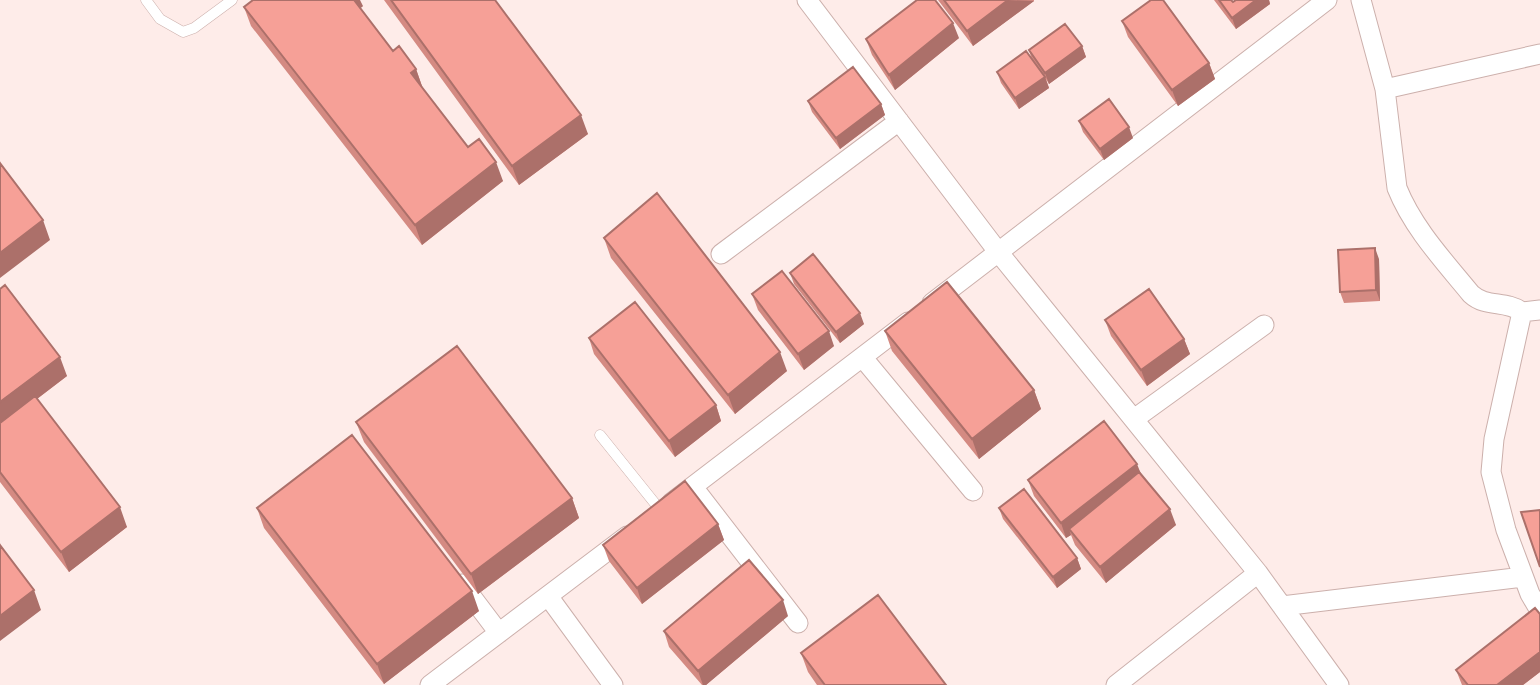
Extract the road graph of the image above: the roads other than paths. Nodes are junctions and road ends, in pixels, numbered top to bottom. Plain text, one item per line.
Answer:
1 (146, 0) edge
2 (232, 0) edge
3 (807, 0) edge
4 (1327, 0) edge
5 (1361, 0) edge
6 (1540, 54) edge
7 (1385, 89) junction
8 (899, 121) junction
9 (999, 253) junction
10 (721, 254) dead end
11 (1531, 311) edge
12 (1264, 325) dead end
13 (863, 358) junction
14 (1134, 419) junction
15 (600, 435) dead end
16 (693, 487) junction
17 (973, 491) dead end
18 (661, 511) junction
19 (449, 567) edge
20 (1258, 573) junction
21 (1523, 577) junction
22 (548, 596) junction
23 (1282, 606) junction
24 (1540, 611) edge
25 (798, 623) dead end
26 (499, 633) junction
27 (430, 685) edge
28 (614, 685) edge
29 (1116, 685) edge
30 (1339, 685) edge

1 - 2 lane
3 - 8 street
4 - 9 street
5 - 7 street
6 - 7 street
7 - 11 street
8 - 9 street
8 - 10 street
9 - 13 street
9 - 14 street
11 - 21 street
12 - 14 street
13 - 16 street
13 - 17 street
14 - 20 street
15 - 18 lane
16 - 18 street
16 - 25 street
18 - 22 street
19 - 26 street
20 - 23 street
20 - 29 street
21 - 23 street
21 - 24 street
22 - 26 street
22 - 28 street
23 - 30 street
26 - 27 street

